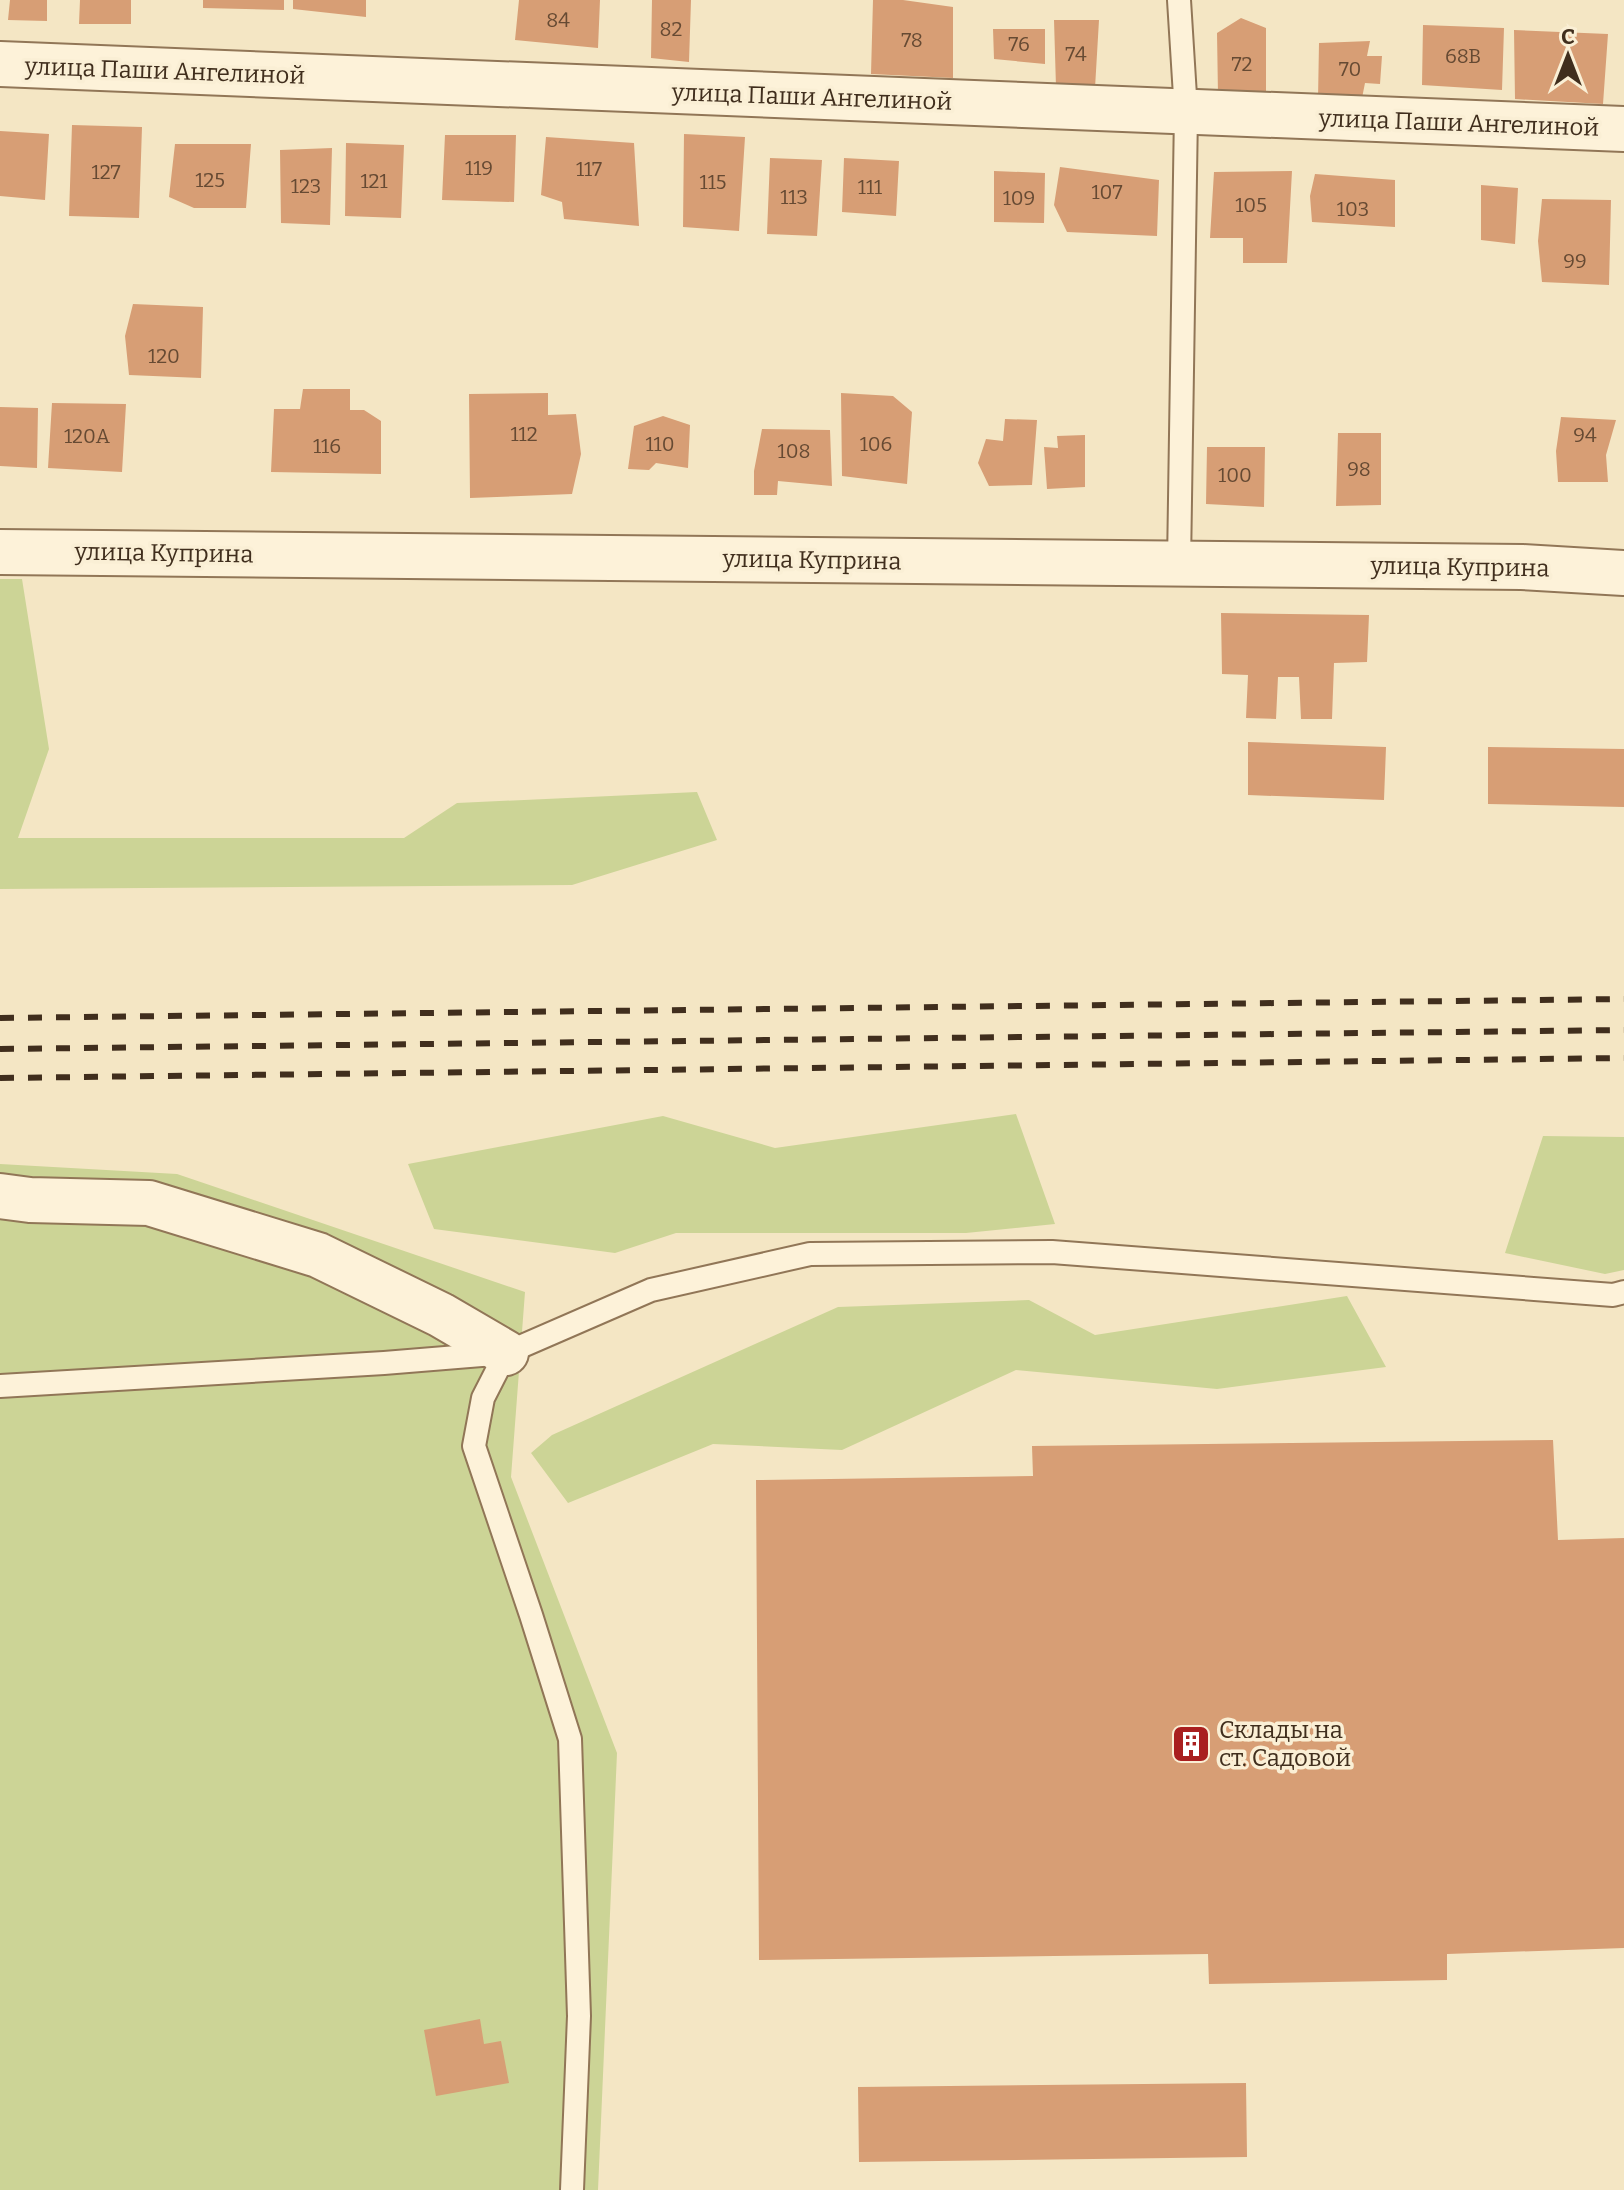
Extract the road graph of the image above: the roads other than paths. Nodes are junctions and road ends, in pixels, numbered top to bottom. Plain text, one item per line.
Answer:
1 (1179, 0) edge
2 (0, 64) edge
3 (1186, 112) junction
4 (1624, 129) edge
5 (0, 552) edge
6 (1179, 564) junction
7 (1624, 573) edge
8 (0, 1196) edge
9 (1624, 1292) edge
10 (506, 1353) junction
11 (0, 1386) edge
12 (572, 2190) edge

1 - 3 lane
2 - 3 street, улица Паши Ангелиной
3 - 4 street, улица Паши Ангелиной
3 - 6 lane
5 - 6 street, улица Куприна
6 - 7 street, улица Куприна
8 - 10 street
9 - 10 lane
10 - 11 lane
10 - 12 lane

